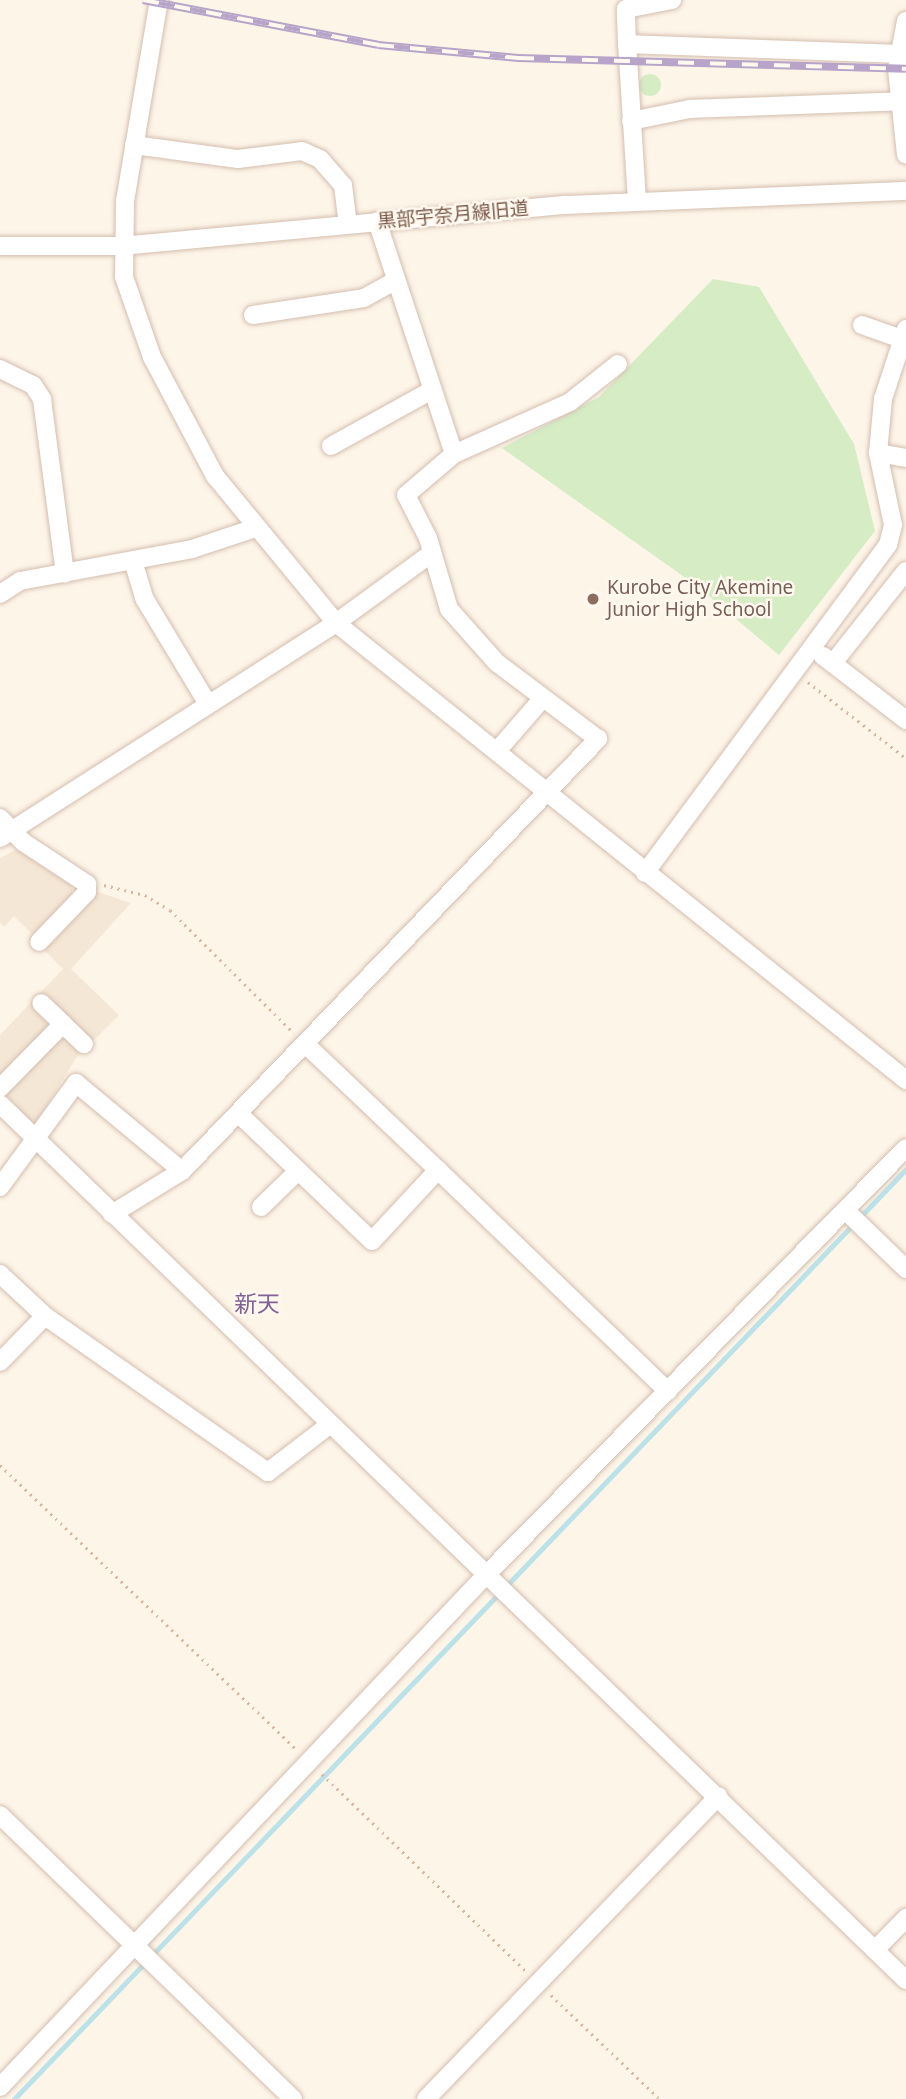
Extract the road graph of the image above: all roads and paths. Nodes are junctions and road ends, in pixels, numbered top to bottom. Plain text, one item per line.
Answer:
1 (159, 0) edge
2 (672, 0) edge
3 (626, 4) edge
4 (906, 21) edge
5 (627, 44) junction
6 (899, 54) junction
7 (903, 102) edge
8 (631, 121) junction
9 (134, 145) junction
10 (906, 155) edge
11 (906, 191) edge
12 (637, 201) junction
13 (377, 221) junction
14 (348, 224) junction
15 (0, 246) edge
16 (121, 246) junction
17 (395, 281) junction
18 (253, 315) dead end
19 (862, 325) dead end
20 (904, 334) edge
21 (618, 364) dead end
22 (0, 369) edge
23 (432, 390) junction
24 (331, 446) dead end
25 (878, 453) junction
26 (454, 454) junction
27 (906, 458) edge
28 (253, 529) junction
29 (432, 553) junction
30 (133, 561) junction
31 (906, 571) edge
32 (65, 573) junction
33 (0, 594) edge
34 (336, 623) junction
35 (815, 650) junction
36 (832, 663) junction
37 (797, 674) junction
38 (544, 698) junction
39 (208, 704) junction
40 (906, 720) edge
41 (497, 751) junction
42 (906, 758) edge
43 (548, 794) junction
44 (4, 828) edge
45 (645, 873) junction
46 (87, 884) junction
47 (39, 942) dead end
48 (41, 1003) dead end
49 (64, 1024) junction
50 (84, 1044) dead end
51 (305, 1044) junction
52 (906, 1080) edge
53 (0, 1088) edge
54 (0, 1104) edge
55 (238, 1113) junction
56 (33, 1137) junction
57 (906, 1148) edge
58 (438, 1170) junction
59 (182, 1171) junction
60 (297, 1172) junction
61 (0, 1187) edge
62 (261, 1207) dead end
63 (845, 1210) junction
64 (112, 1214) junction
65 (906, 1269) edge
66 (0, 1274) edge
67 (45, 1316) junction
68 (0, 1362) edge
69 (667, 1391) junction
70 (329, 1425) junction
71 (0, 1465) edge
72 (485, 1576) junction
73 (313, 1765) junction
74 (719, 1796) junction
75 (0, 1815) edge
76 (906, 1918) edge
77 (136, 1946) junction
78 (875, 1950) junction
79 (906, 1980) edge
80 (538, 1982) junction
81 (0, 2087) edge
82 (293, 2099) edge
83 (426, 2099) edge
84 (660, 2099) edge

1 - 9 street
2 - 3 street
3 - 5 street
4 - 6 street
5 - 6 street
5 - 8 street
6 - 7 street
7 - 8 street
7 - 10 street
8 - 12 street
9 - 14 street
9 - 16 street
11 - 12 street, 黒部宇奈月線旧道
12 - 13 street, 黒部宇奈月線旧道
13 - 14 street, 黒部宇奈月線旧道
13 - 17 street
14 - 16 street, 黒部宇奈月線旧道
15 - 16 street, 黒部宇奈月線旧道
16 - 28 street
17 - 18 street
17 - 23 street
19 - 20 street
20 - 25 street
21 - 26 street
22 - 32 street
23 - 24 street
23 - 26 street
25 - 27 street
25 - 35 street
26 - 29 street
28 - 30 street
28 - 34 street
29 - 34 street
29 - 38 street
30 - 32 street
30 - 39 street
31 - 36 street
32 - 33 street
34 - 39 street
34 - 41 street
35 - 36 street
35 - 37 street
36 - 40 street
37 - 42 path
37 - 45 street
38 - 41 street
38 - 43 street
39 - 44 street
41 - 43 street
43 - 45 street
43 - 51 street
44 - 46 street
45 - 52 street
46 - 47 street
46 - 51 path
48 - 49 street
49 - 50 street
49 - 53 street
51 - 55 street
51 - 58 street
54 - 56 street
55 - 59 street
55 - 60 street
56 - 59 street
56 - 61 street
56 - 64 street
57 - 63 street
58 - 60 street
58 - 69 street
59 - 64 street
60 - 62 street
63 - 65 street
63 - 69 street
64 - 70 street
66 - 67 street
67 - 68 street
67 - 70 street
69 - 72 street
70 - 72 street
71 - 73 path
72 - 73 street
72 - 74 street
73 - 77 street
73 - 80 path
74 - 78 street
74 - 80 street
75 - 77 street
76 - 78 street
77 - 81 street
77 - 82 street
78 - 79 street
80 - 83 street
80 - 84 path

